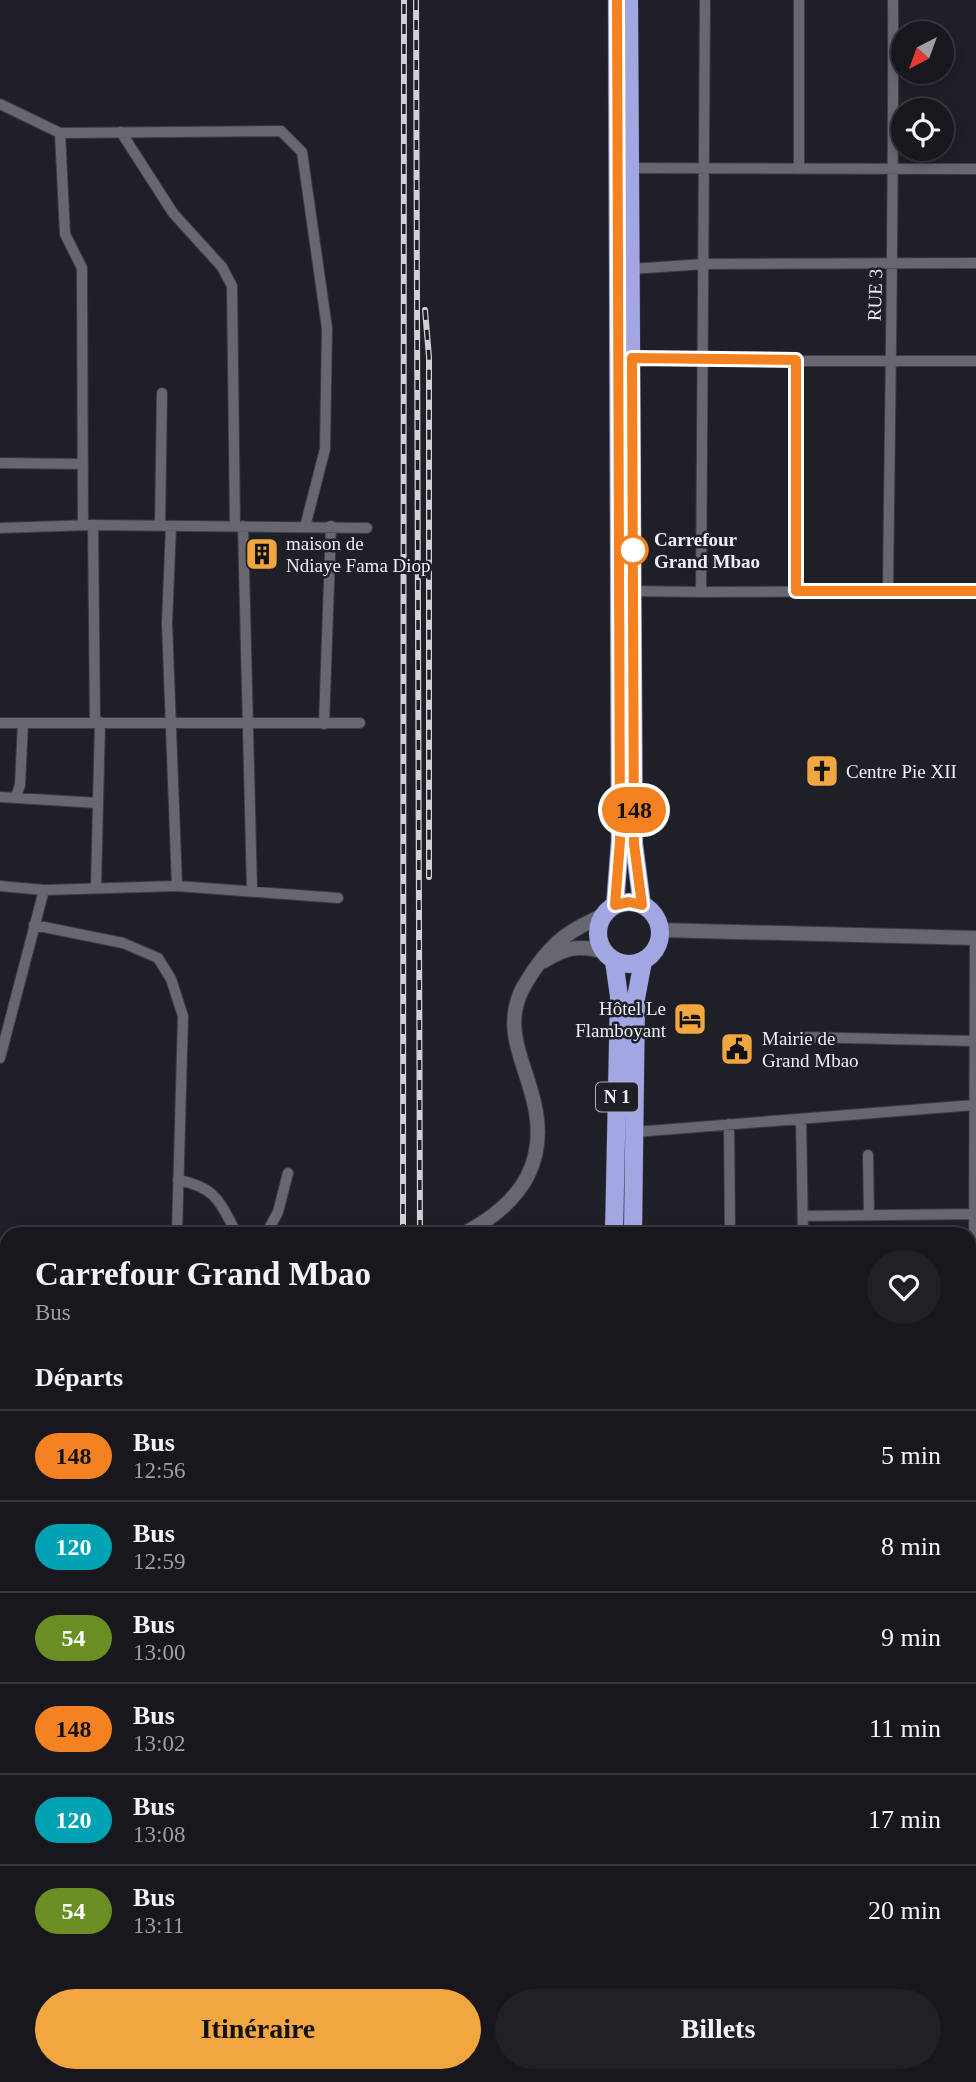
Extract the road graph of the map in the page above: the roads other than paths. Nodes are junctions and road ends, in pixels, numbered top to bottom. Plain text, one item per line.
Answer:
1 (617, 0) edge
2 (629, 0) edge
3 (705, 0) edge
4 (799, 0) edge
5 (893, 0) edge
6 (0, 104) edge
7 (121, 132) junction
8 (60, 133) junction
9 (631, 168) junction
10 (704, 168) junction
11 (799, 169) junction
12 (894, 169) junction
13 (976, 169) edge
14 (894, 263) junction
15 (976, 263) edge
16 (704, 264) junction
17 (631, 270) junction
18 (632, 358) junction
19 (796, 360) junction
20 (890, 360) junction
21 (703, 361) junction
22 (976, 361) edge
23 (162, 393) dead end
24 (0, 463) edge
25 (82, 464) junction
26 (88, 525) junction
27 (166, 526) junction
28 (239, 526) junction
29 (305, 527) junction
30 (331, 527) junction
31 (0, 528) edge
32 (367, 528) dead end
33 (632, 591) junction
34 (796, 591) junction
35 (888, 591) junction
36 (976, 591) edge
37 (701, 592) junction
38 (97, 722) junction
39 (246, 722) junction
40 (0, 723) edge
41 (23, 723) junction
42 (170, 723) junction
43 (360, 723) dead end
44 (324, 724) junction
45 (0, 797) edge
46 (16, 797) junction
47 (98, 803) junction
48 (0, 886) edge
49 (177, 886) junction
50 (96, 888) junction
51 (44, 890) junction
52 (252, 891) junction
53 (338, 898) dead end
54 (642, 905) junction
55 (609, 910) junction
56 (34, 925) junction
57 (660, 930) junction
58 (976, 938) edge
59 (609, 956) junction
60 (643, 961) junction
61 (537, 966) junction
62 (801, 1037) dead end
63 (975, 1041) edge
64 (0, 1058) edge
65 (974, 1105) junction
66 (801, 1119) junction
67 (729, 1124) junction
68 (975, 1124) edge
69 (635, 1132) junction
70 (868, 1155) dead end
71 (288, 1173) dead end
72 (178, 1180) junction
73 (975, 1214) edge
74 (869, 1215) junction
75 (803, 1216) junction
76 (177, 1227) edge
77 (233, 1227) edge
78 (270, 1227) edge
79 (474, 1227) edge
80 (614, 1227) edge
81 (633, 1227) edge
82 (730, 1227) edge
83 (803, 1227) edge

1 - 55 highway, N 1
2 - 9 highway
3 - 10 street
4 - 11 street
5 - 12 street, RUE 3
6 - 8 street
7 - 8 street
7 - 28 street
7 - 29 street
8 - 25 street
9 - 10 street
9 - 17 highway
10 - 11 street
10 - 16 street
11 - 12 street
12 - 13 street
12 - 14 street, RUE 3
14 - 15 street
14 - 16 street
14 - 20 street, RUE 3
16 - 17 street
16 - 21 street
17 - 18 highway
18 - 21 street
18 - 33 highway
19 - 20 street
19 - 21 street
19 - 34 street
20 - 22 street
20 - 35 street, RUE 3
21 - 37 street
23 - 27 street
24 - 25 street
25 - 26 street
26 - 27 street
26 - 31 street
26 - 38 street
27 - 28 street
27 - 42 street
28 - 29 street
28 - 39 street
29 - 30 street
30 - 32 street
30 - 44 street
33 - 37 street
33 - 54 highway
34 - 35 street
34 - 37 street
35 - 36 street
38 - 41 street
38 - 42 street
38 - 47 street
39 - 42 street
39 - 44 street
39 - 52 street
40 - 41 street
41 - 46 street
42 - 49 street
43 - 44 street
45 - 46 street
46 - 47 street
47 - 50 street
48 - 51 street
49 - 50 street
49 - 52 street
50 - 51 street
51 - 56 street
52 - 53 street
54 - 55 highway
54 - 57 highway
55 - 59 highway, N 1
55 - 61 street
56 - 64 street
56 - 72 street
57 - 58 street
57 - 60 highway, N 1
58 - 63 street
59 - 60 highway
59 - 61 street
59 - 80 highway, N 1
60 - 69 highway, N 1
61 - 79 street
62 - 63 street
63 - 65 street
65 - 66 street
65 - 68 street
66 - 67 street
66 - 75 street
67 - 69 street
67 - 82 street
68 - 73 street
69 - 81 highway, N 1
70 - 74 street
71 - 78 street
72 - 76 street
72 - 77 street
73 - 74 street
74 - 75 street
75 - 83 street

